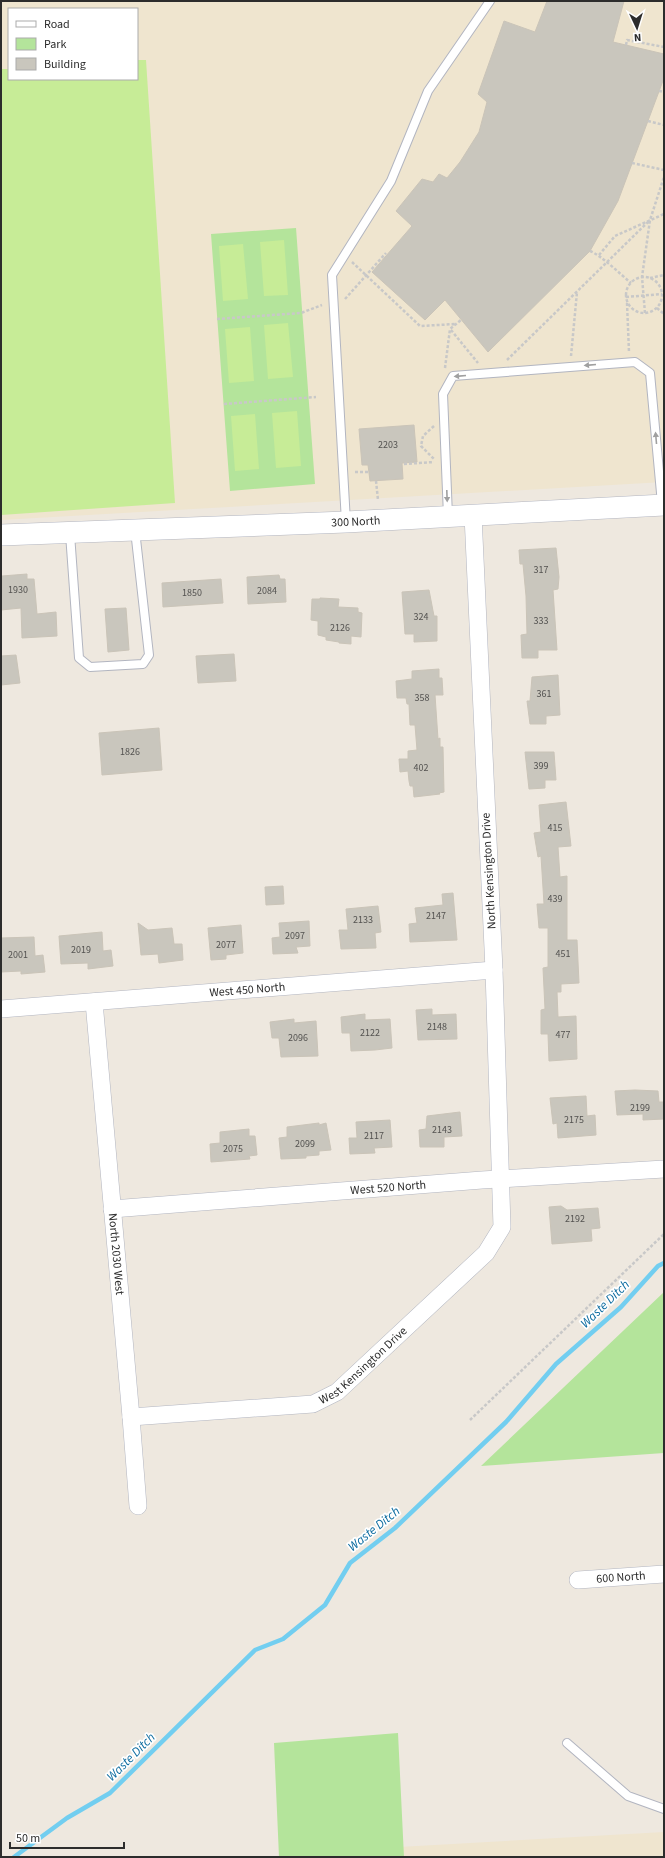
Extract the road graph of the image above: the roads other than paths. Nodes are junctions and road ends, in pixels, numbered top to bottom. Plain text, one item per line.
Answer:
1 (490, 1) edge
2 (663, 505) edge
3 (448, 516) junction
4 (473, 516) junction
5 (346, 522) junction
6 (135, 529) junction
7 (70, 531) junction
8 (1, 535) edge
9 (494, 970) junction
10 (94, 1002) junction
11 (1, 1008) edge
12 (664, 1169) edge
13 (501, 1179) junction
14 (112, 1209) junction
15 (502, 1227) joint
16 (132, 1416) junction
17 (138, 1506) dead end
18 (664, 1574) edge
19 (578, 1580) dead end
20 (567, 1743) dead end
21 (664, 1809) edge

1 - 5 lane
2 -> 3 lane
2 - 4 street, 300 North
3 - 4 street, 300 North
3 - 5 street, 300 North
4 - 9 street, North Kensington Drive
5 - 6 street, 300 North
6 - 7 street, 300 North
6 - 7 lane
7 - 8 street, 300 North
9 - 10 street, West 450 North
9 - 13 street, North Kensington Drive
10 - 11 street, West 450 North
10 - 14 street, North 2030 West
12 - 13 street, West 520 North
13 - 14 street, West 520 North
13 - 15 street, North Kensington Drive
14 - 16 street, North 2030 West
15 - 16 street, West Kensington Drive
16 - 17 street, North 2030 West
18 - 19 street, 600 North
20 - 21 lane

